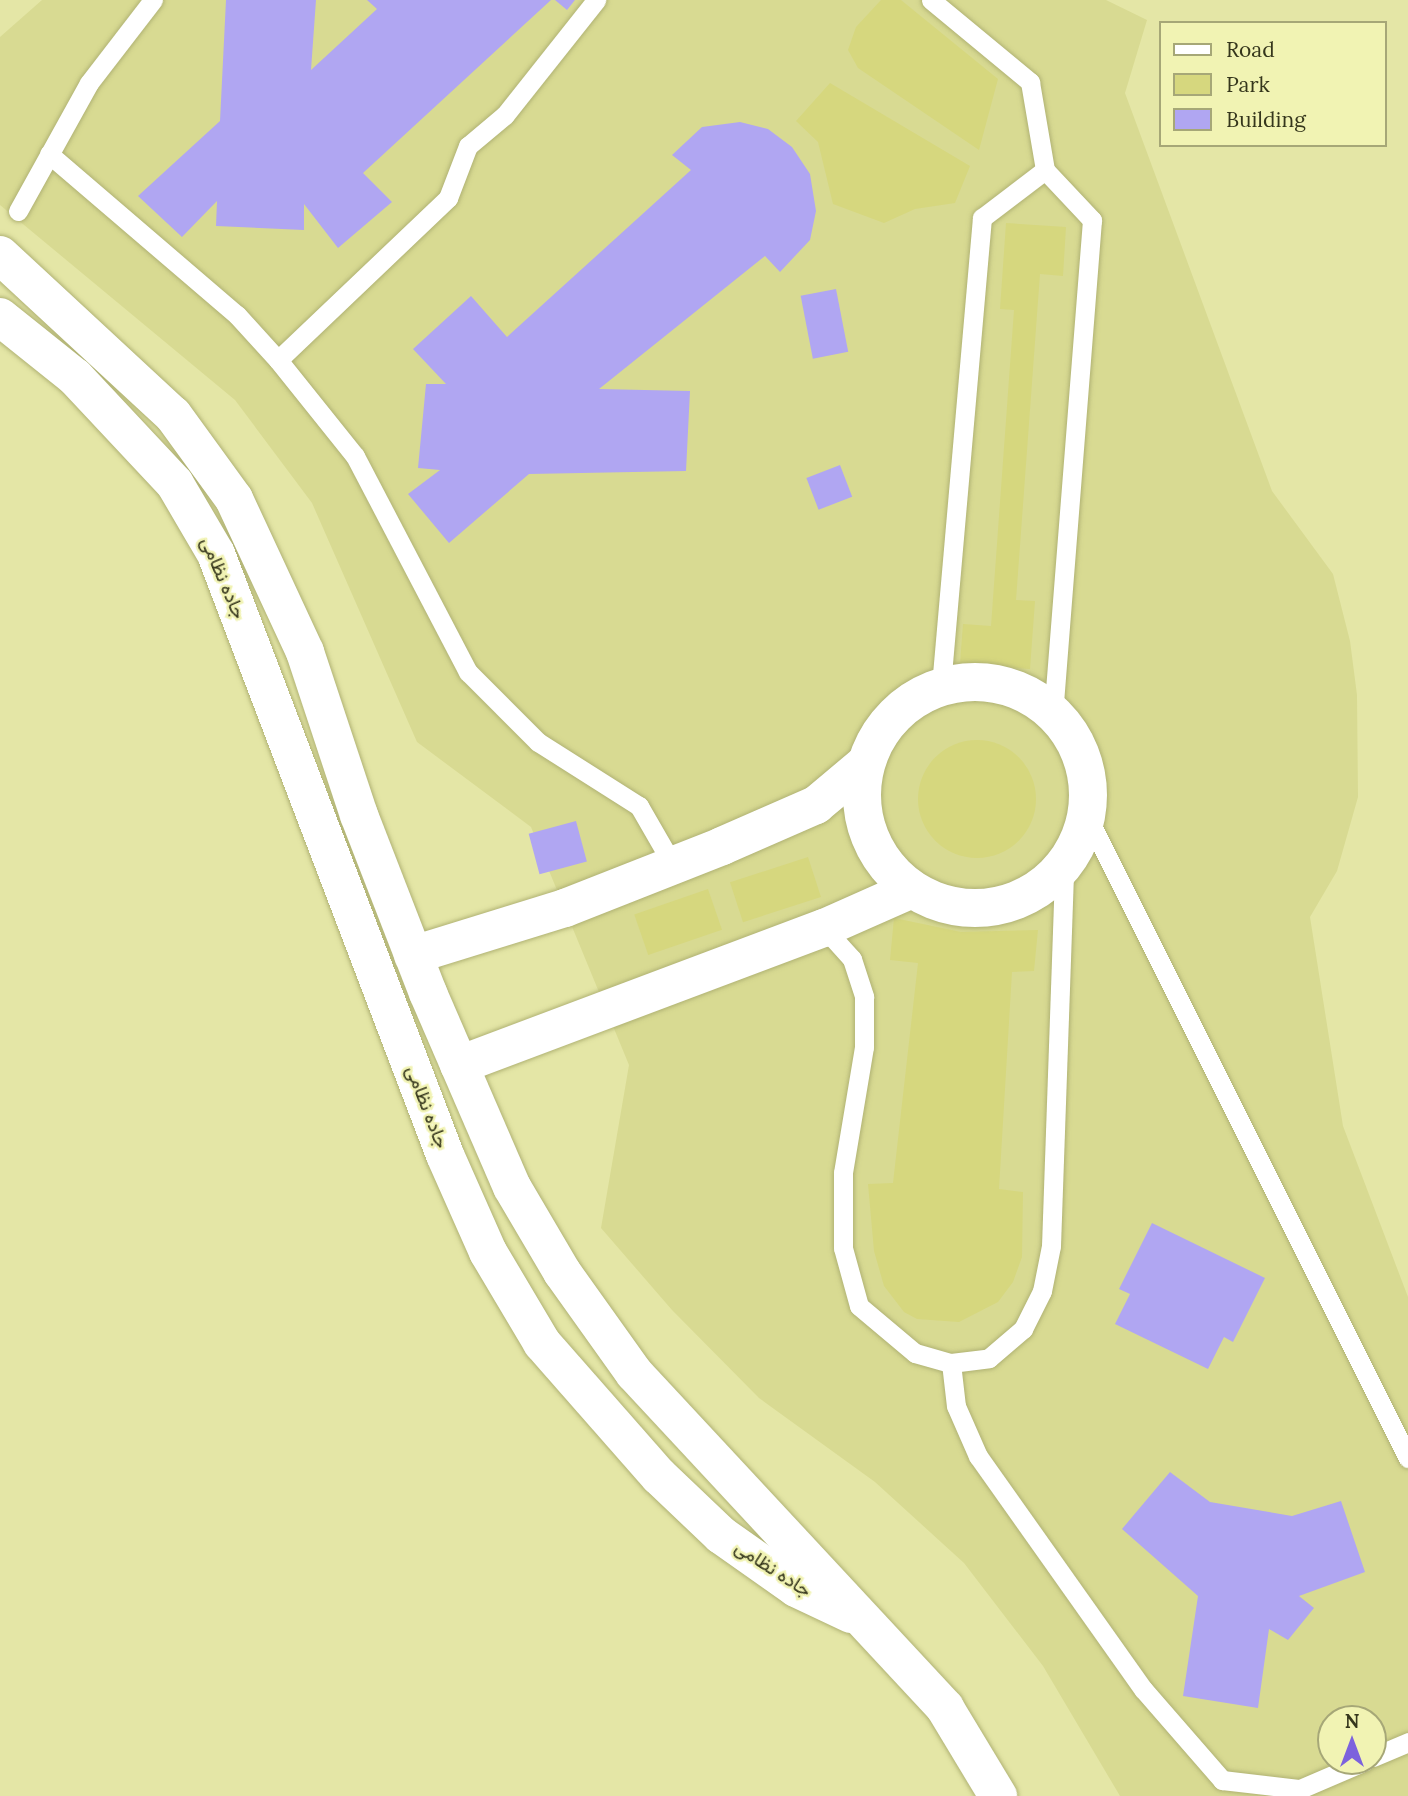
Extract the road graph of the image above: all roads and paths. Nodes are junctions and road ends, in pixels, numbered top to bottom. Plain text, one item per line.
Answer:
1 (153, 0) edge
2 (596, 0) edge
3 (930, 0) edge
4 (49, 154) junction
5 (1045, 170) junction
6 (18, 211) dead end
7 (0, 255) edge
8 (0, 317) edge
9 (278, 360) junction
10 (941, 686) junction
11 (1054, 712) junction
12 (865, 764) junction
13 (1087, 816) junction
14 (673, 865) junction
15 (1064, 866) junction
16 (912, 889) junction
17 (824, 928) junction
18 (413, 955) junction
19 (459, 1065) junction
20 (951, 1363) junction
21 (1408, 1458) edge
22 (871, 1624) junction
23 (1408, 1742) edge
24 (1387, 1752) edge
25 (1332, 1775) edge
26 (998, 1796) edge

1 - 4 lane
2 - 9 lane
3 - 5 lane
4 - 6 lane
4 - 9 lane
5 - 10 lane
5 - 11 lane
7 - 18 main road
8 - 22 main road, جاده نظامی
9 - 14 lane
10 - 11 main road
10 - 12 main road
11 - 13 main road
12 - 14 main road
12 - 16 main road
13 - 15 main road
13 - 21 lane
14 - 18 main road
15 - 16 main road
15 - 20 lane
16 - 17 main road
17 - 19 main road
17 - 20 lane
18 - 19 main road
19 - 22 main road
20 - 25 lane
22 - 26 main road, جاده نظامی
23 - 24 lane

